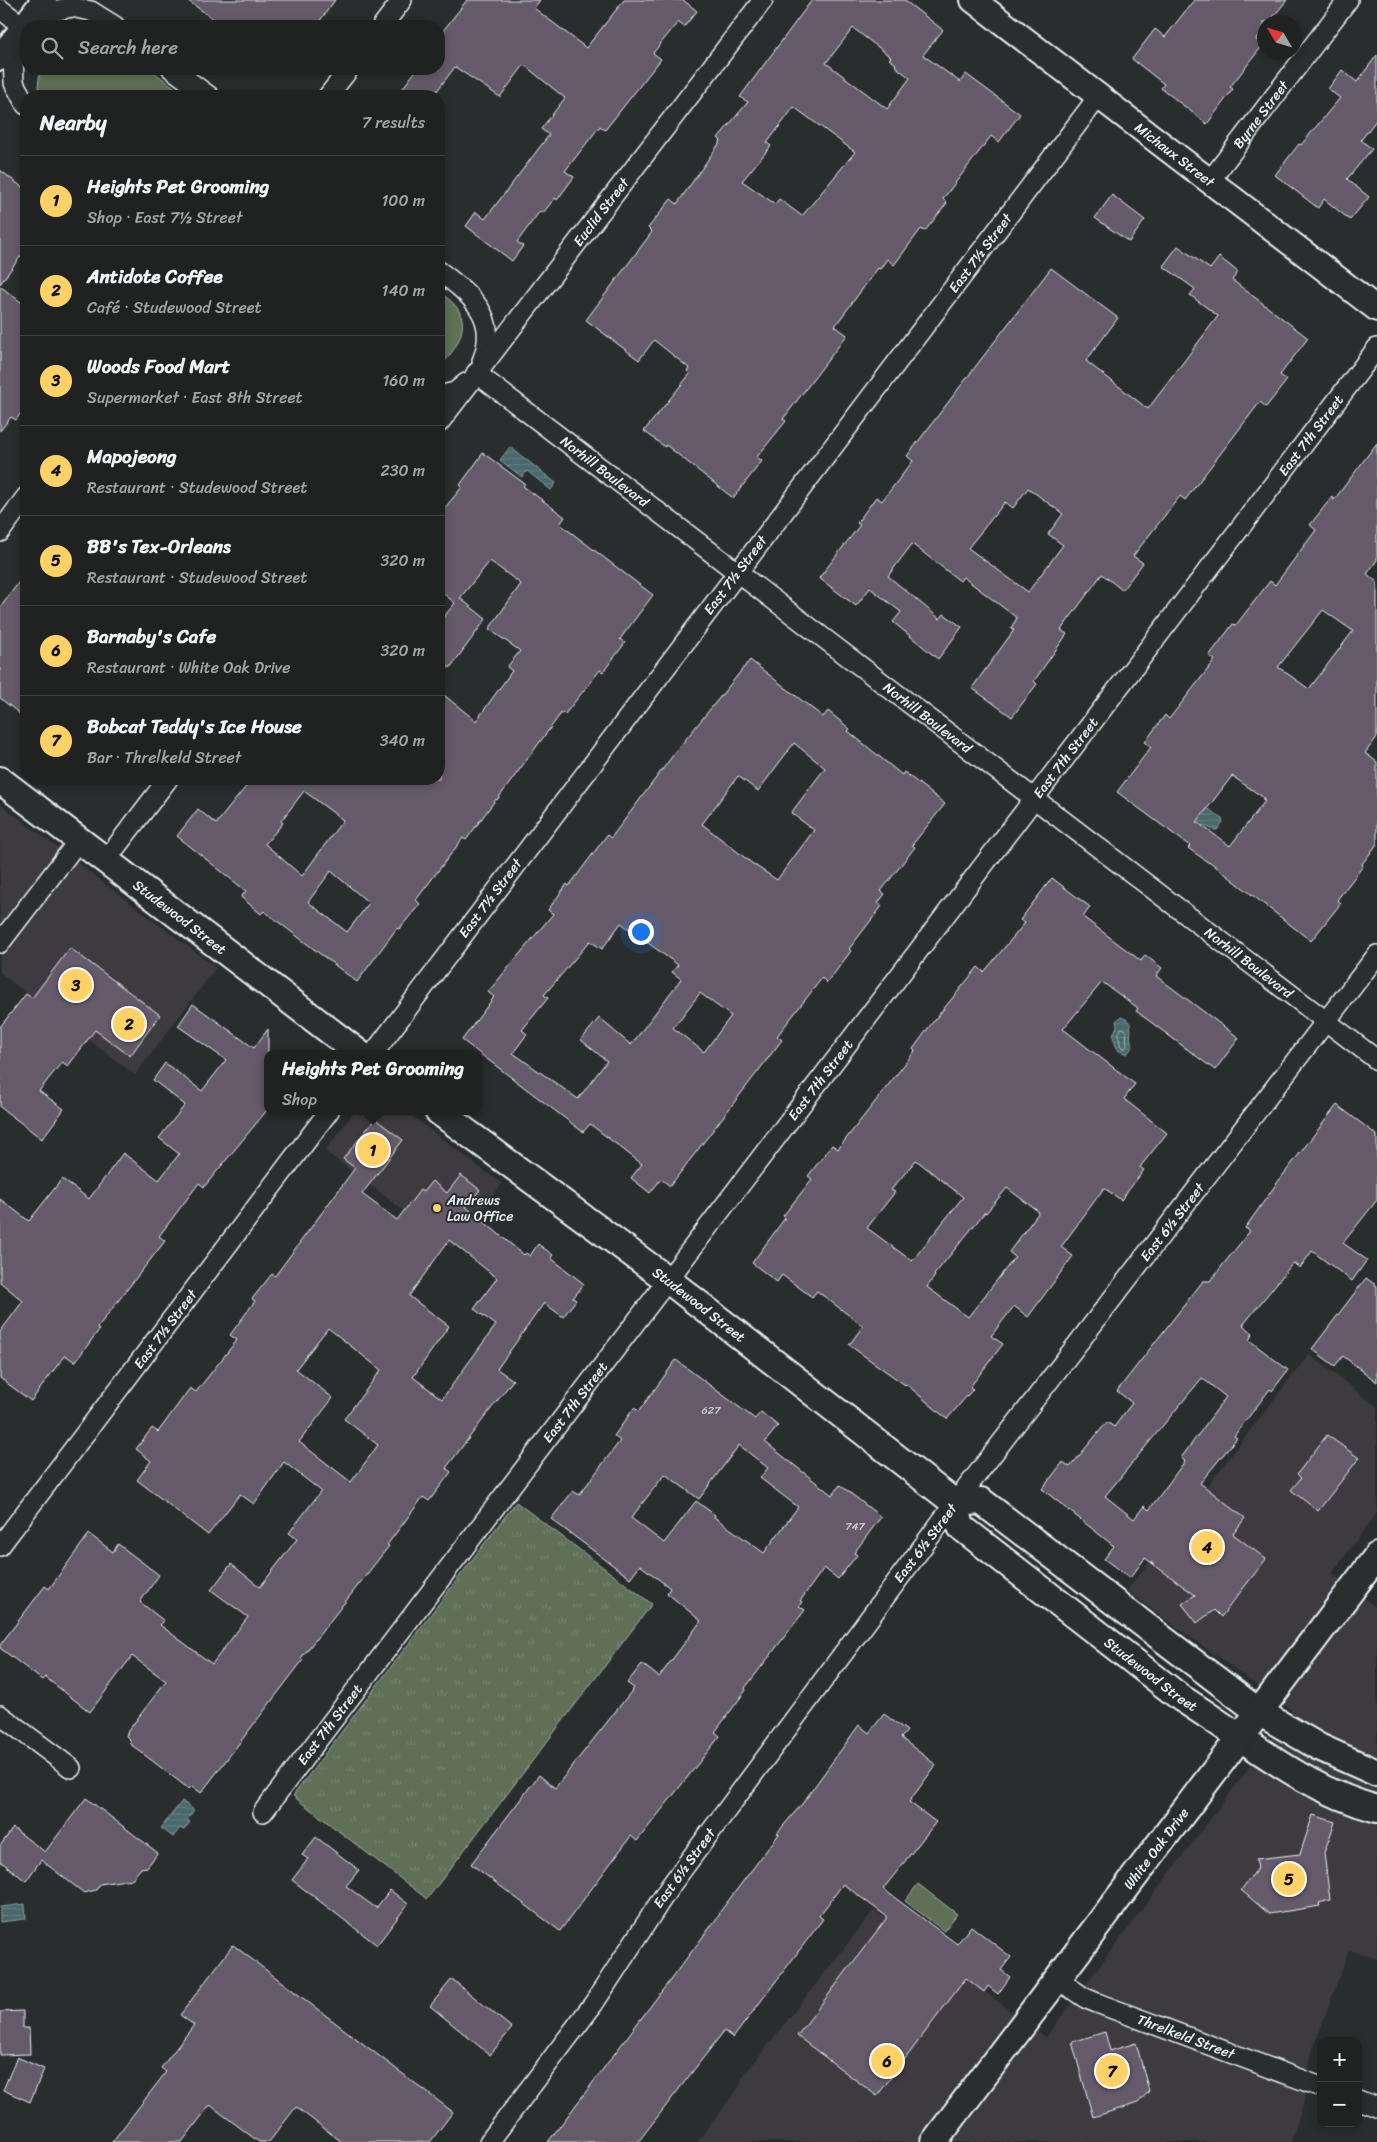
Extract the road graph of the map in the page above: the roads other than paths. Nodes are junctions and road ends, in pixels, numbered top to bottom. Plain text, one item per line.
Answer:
1 (44, 0) edge
2 (402, 0) edge
3 (763, 0) edge
4 (972, 0) edge
5 (1348, 0) edge
6 (0, 9) edge
7 (29, 20) edge
8 (34, 20) edge
9 (105, 20) edge
10 (387, 20) edge
11 (20, 24) edge
12 (20, 32) edge
13 (20, 36) edge
14 (0, 58) edge
15 (180, 75) edge
16 (344, 75) edge
17 (201, 90) edge
18 (333, 90) edge
19 (20, 96) edge
20 (1098, 97) junction
21 (1209, 182) junction
22 (445, 275) edge
23 (1377, 309) edge
24 (1377, 348) edge
25 (476, 373) junction
26 (445, 394) edge
27 (445, 415) edge
28 (20, 506) edge
29 (0, 532) edge
30 (737, 572) junction
31 (0, 780) edge
32 (163, 785) edge
33 (1034, 799) junction
34 (79, 840) junction
35 (106, 860) junction
36 (0, 943) edge
37 (1377, 955) edge
38 (1326, 1022) junction
39 (355, 1050) edge
40 (376, 1050) edge
41 (1377, 1060) edge
42 (326, 1115) edge
43 (443, 1115) edge
44 (668, 1280) junction
45 (955, 1504) junction
46 (0, 1546) edge
47 (1377, 1556) edge
48 (1259, 1712) junction
49 (0, 1715) edge
50 (1240, 1738) junction
51 (71, 1768) dead end
52 (1377, 1774) edge
53 (1377, 1809) edge
54 (263, 1812) dead end
55 (1057, 1979) junction
56 (1317, 2086) edge
57 (1362, 2101) edge
58 (1377, 2107) edge
59 (488, 2142) edge
60 (934, 2142) edge

1 - 7 street
2 - 10 street
3 - 25 street, Euclid Street
4 - 20 street, Michaux Street
5 - 21 street, Byrne Street
6 - 11 street
8 - 9 street
12 - 14 street
13 - 19 street
15 - 17 street
16 - 18 street
20 - 21 street, Michaux Street
20 - 30 street, East 7½ Street
21 - 23 street, Michaux Street
22 - 25 street
24 - 33 street, East 7th Street
25 - 26 street
25 - 27 street, Euclid Street
25 - 30 street, Norhill Boulevard
28 - 29 street
30 - 33 street, Norhill Boulevard
30 - 40 street, East 7½ Street
31 - 34 main road, Studewood Street
32 - 35 street
33 - 38 street, Norhill Boulevard
33 - 44 street, East 7th Street
34 - 35 main road, Studewood Street
34 - 36 street
35 - 39 main road, Studewood Street
37 - 38 street, East 6½ Street
38 - 41 street, Norhill Boulevard
38 - 45 street, East 6½ Street
42 - 46 street, East 7½ Street
43 - 44 main road, Studewood Street
44 - 45 main road, Studewood Street
44 - 54 street, East 7th Street
45 - 48 main road
45 - 50 main road, Studewood Street
45 - 59 street, East 6½ Street
47 - 48 main road, White Oak Drive
48 - 50 main road, White Oak Drive
48 - 52 main road
49 - 51 street
50 - 53 main road, Studewood Street
50 - 55 main road, White Oak Drive
55 - 56 street, Threlkeld Street
55 - 60 main road, White Oak Drive
57 - 58 street

